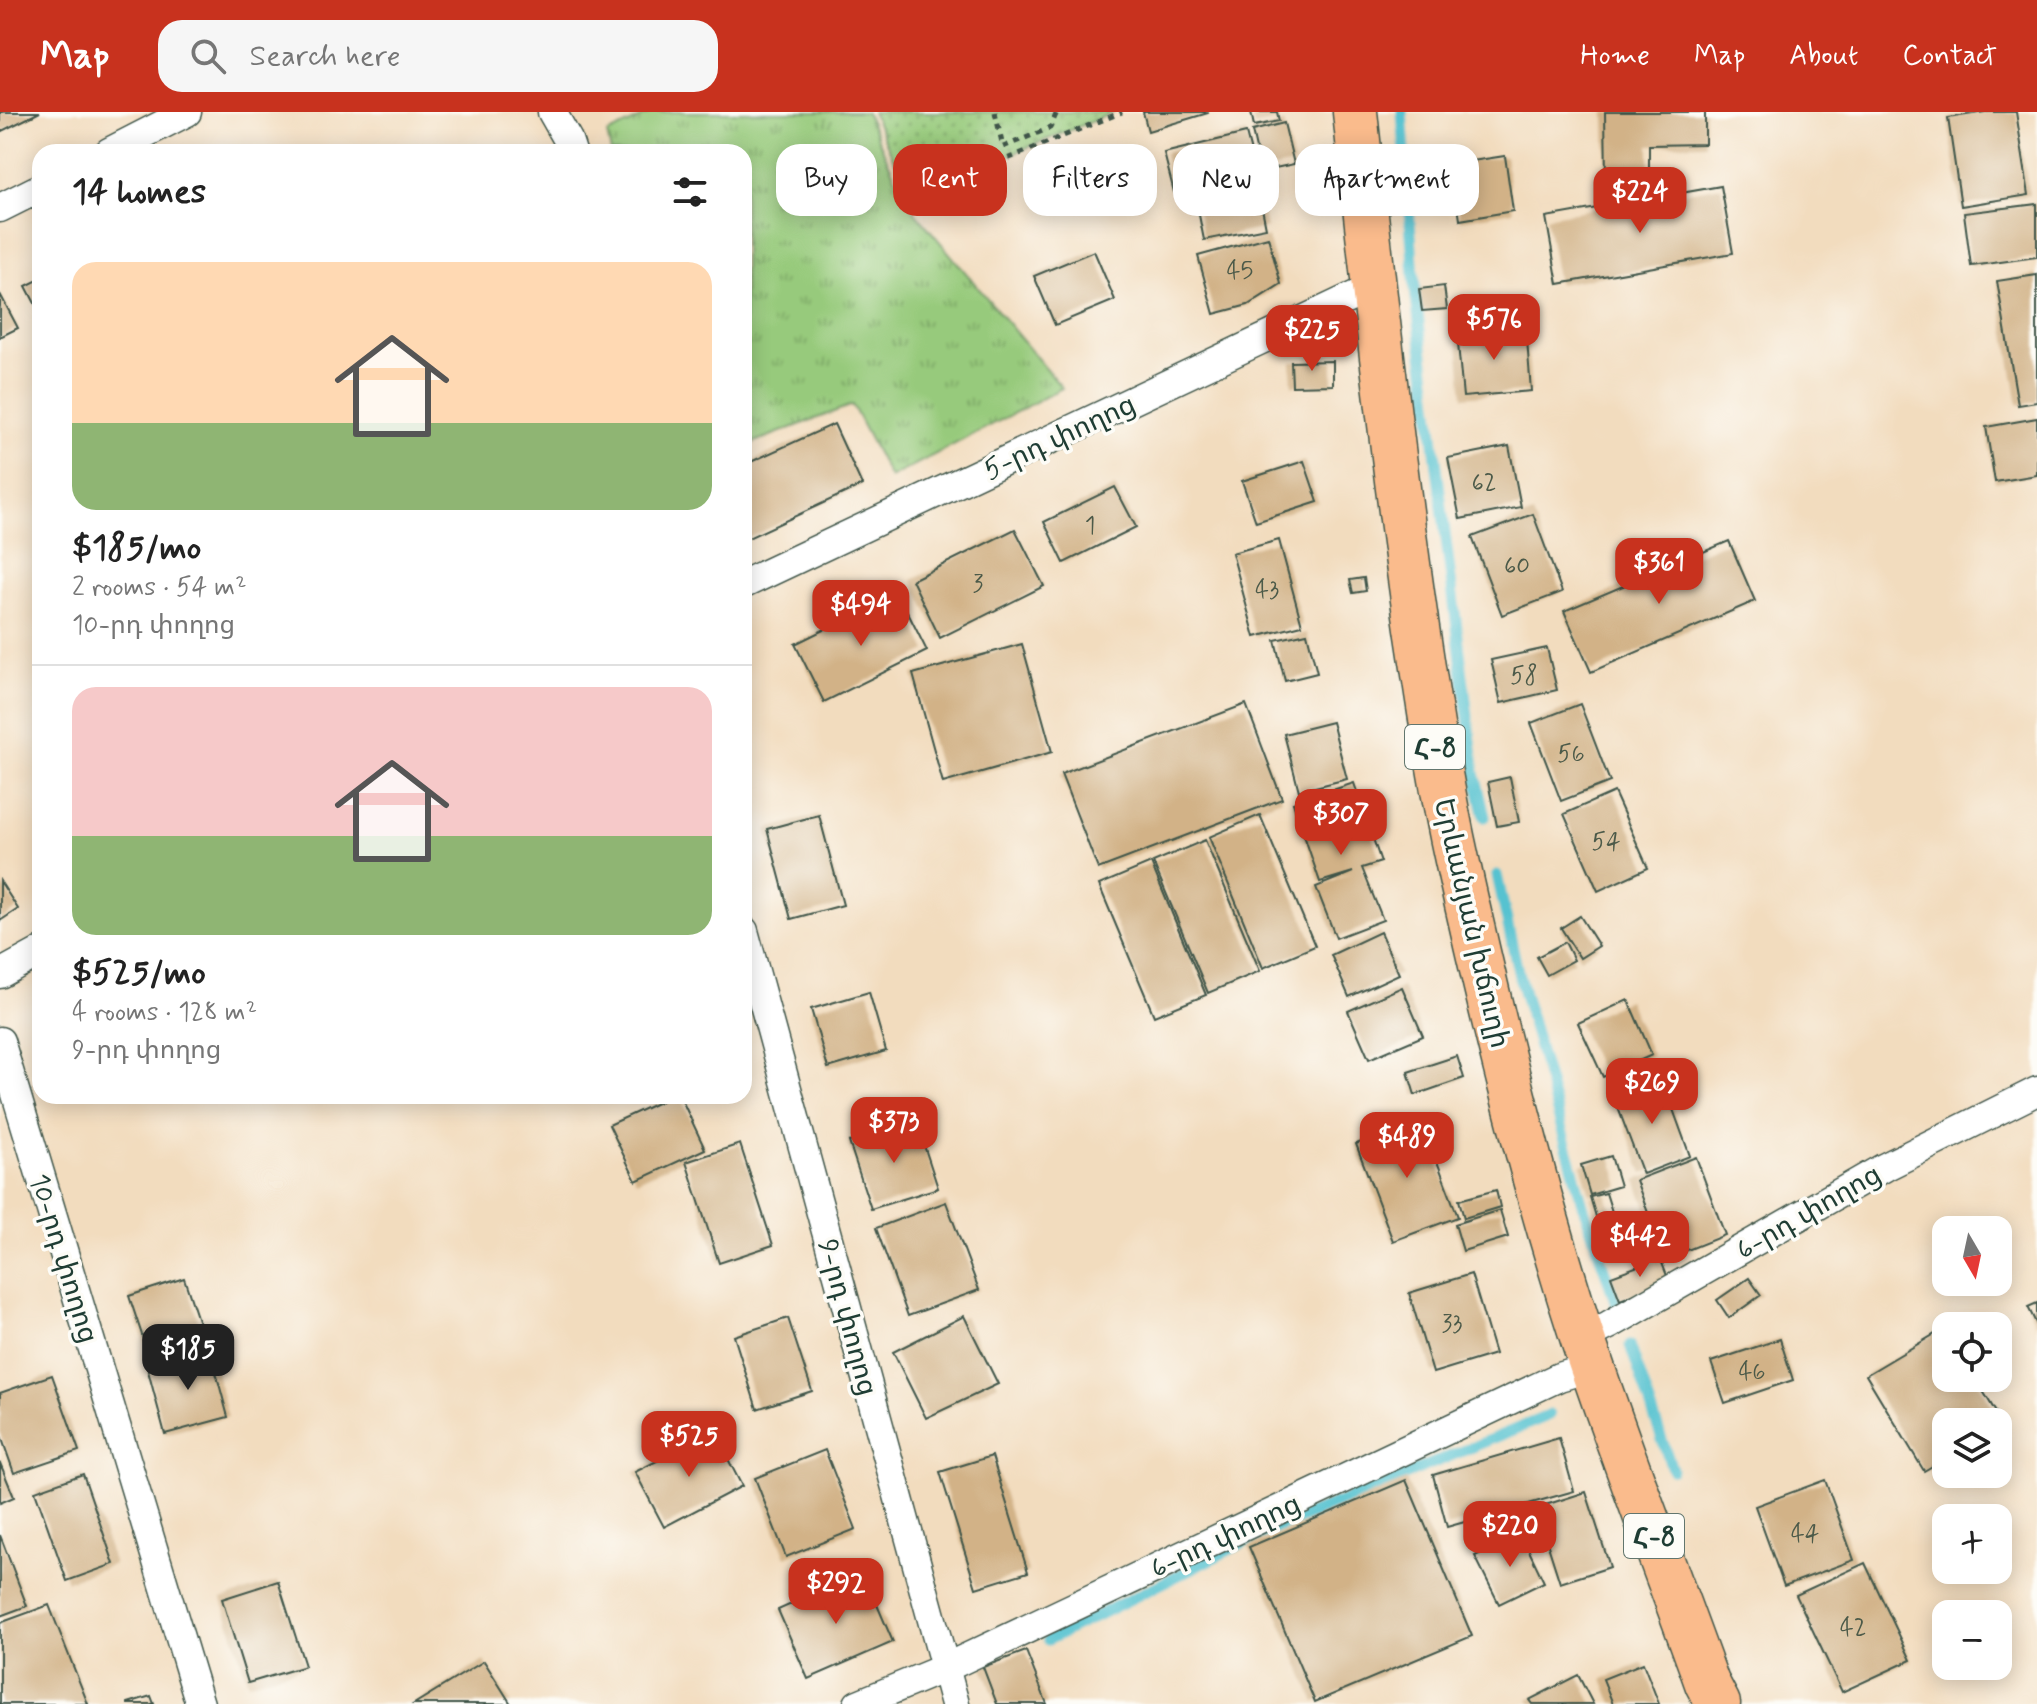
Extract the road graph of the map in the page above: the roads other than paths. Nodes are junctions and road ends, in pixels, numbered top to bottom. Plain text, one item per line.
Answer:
1 (187, 112) edge
2 (552, 112) edge
3 (1355, 112) edge
4 (125, 144) edge
5 (569, 144) edge
6 (32, 192) edge
7 (0, 208) edge
8 (1373, 287) junction
9 (752, 580) edge
10 (32, 956) edge
11 (752, 960) edge
12 (0, 974) edge
13 (0, 1041) edge
14 (2037, 1091) edge
15 (1588, 1352) junction
16 (945, 1668) junction
17 (200, 1704) edge
18 (858, 1704) edge
19 (955, 1704) edge
20 (1718, 1704) edge

1 - 4 street
2 - 5 street
3 - 8 main road, Երևանյան խճուղի / Հ-8
6 - 7 street
8 - 9 street, 5-րդ փողոց
8 - 15 main road, Երևանյան խճուղի / Հ-8
10 - 12 street
11 - 16 street, 9-րդ փողոց
13 - 17 street, 10-րդ փողոց
14 - 15 street, 6-րդ փողոց
15 - 16 street, 6-րդ փողոց
15 - 20 main road, Երևանյան խճուղի / Հ-8
16 - 18 street, 6-րդ փողոց
16 - 19 street, 9-րդ փողոց

